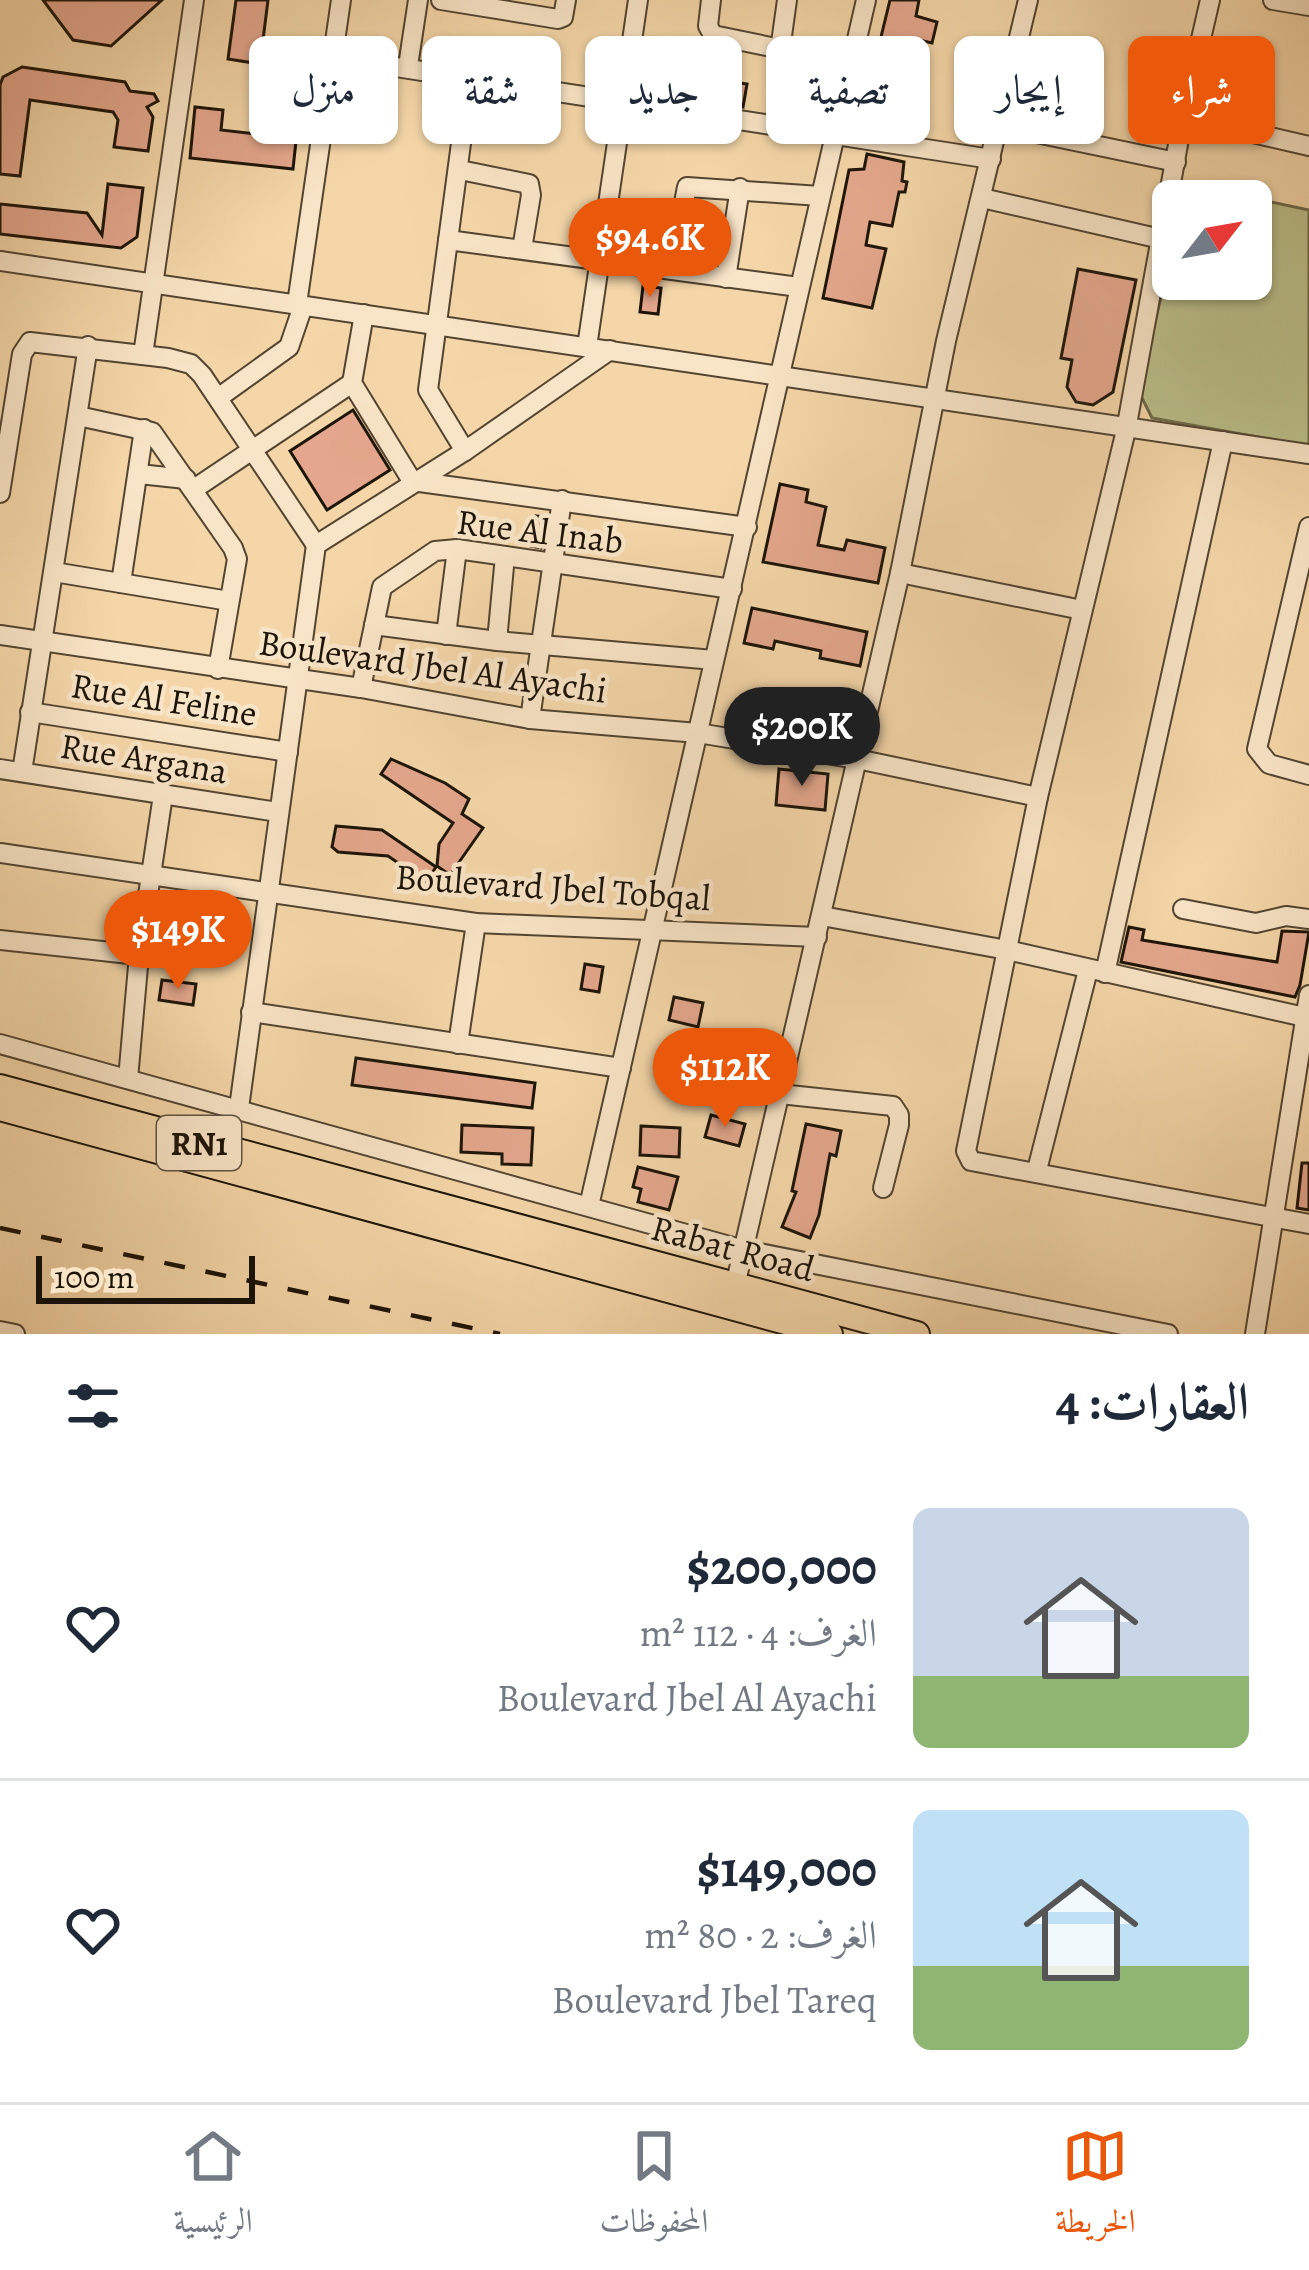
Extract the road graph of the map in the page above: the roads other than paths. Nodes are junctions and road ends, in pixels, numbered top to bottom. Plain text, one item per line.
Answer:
1 (194, 0) edge
2 (341, 0) edge
3 (418, 0) edge
4 (441, 0) edge
5 (566, 0) edge
6 (638, 0) edge
7 (711, 0) edge
8 (787, 0) edge
9 (866, 0) edge
10 (1028, 0) edge
11 (1210, 0) edge
12 (1273, 0) edge
13 (480, 3) edge
14 (1309, 6) edge
15 (335, 36) edge
16 (633, 36) edge
17 (858, 36) edge
18 (1019, 36) edge
19 (1202, 36) edge
20 (398, 65) edge
21 (408, 66) junction
22 (422, 68) edge
23 (1275, 138) edge
24 (321, 144) edge
25 (463, 144) edge
26 (619, 144) edge
27 (832, 144) edge
28 (904, 144) edge
29 (994, 144) edge
30 (1094, 144) edge
31 (1179, 144) edge
32 (1309, 146) edge
33 (991, 159) junction
34 (1176, 161) junction
35 (460, 170) junction
36 (1172, 180) edge
37 (740, 188) junction
38 (820, 196) junction
39 (982, 198) junction
40 (1152, 237) edge
41 (448, 240) junction
42 (522, 248) junction
43 (602, 259) junction
44 (0, 260) edge
45 (671, 269) junction
46 (726, 278) junction
47 (154, 282) junction
48 (800, 287) junction
49 (1152, 288) edge
50 (300, 305) junction
51 (364, 314) junction
52 (437, 324) junction
53 (88, 346) junction
54 (587, 347) junction
55 (610, 350) junction
56 (143, 355) junction
57 (782, 375) junction
58 (352, 383) junction
59 (218, 398) junction
60 (934, 399) junction
61 (78, 416) junction
62 (144, 429) junction
63 (1126, 430) junction
64 (1223, 441) junction
65 (251, 448) junction
66 (465, 451) junction
67 (1309, 454) edge
68 (140, 473) junction
69 (412, 482) junction
70 (190, 484) junction
71 (0, 493) edge
72 (562, 500) junction
73 (747, 527) junction
74 (1309, 527) edge
75 (316, 545) junction
76 (457, 549) junction
77 (505, 556) junction
78 (552, 565) junction
79 (54, 572) junction
80 (900, 573) junction
81 (122, 583) junction
82 (732, 590) junction
83 (229, 601) junction
84 (1082, 610) junction
85 (374, 625) junction
86 (0, 634) edge
87 (446, 635) junction
88 (497, 641) junction
89 (40, 644) junction
90 (542, 644) junction
91 (714, 660) junction
92 (218, 669) junction
93 (300, 681) junction
94 (361, 688) junction
95 (30, 712) junction
96 (530, 719) junction
97 (698, 733) junction
98 (288, 752) junction
99 (857, 759) junction
100 (0, 769) edge
101 (22, 772) junction
102 (1309, 775) edge
103 (163, 795) junction
104 (1038, 797) junction
105 (278, 812) junction
106 (0, 853) edge
107 (149, 875) junction
108 (265, 892) junction
109 (1183, 909) dead end
110 (822, 916) junction
111 (1309, 919) edge
112 (476, 923) junction
113 (652, 929) junction
114 (817, 937) junction
115 (0, 940) edge
116 (1007, 950) junction
117 (139, 956) junction
118 (1096, 971) junction
119 (1309, 995) edge
120 (251, 1012) junction
121 (1307, 1017) edge
122 (0, 1044) edge
123 (458, 1044) junction
124 (621, 1068) junction
125 (128, 1079) junction
126 (0, 1088) edge
127 (780, 1094) junction
128 (0, 1108) edge
129 (238, 1108) junction
130 (1037, 1170) junction
131 (883, 1188) dead end
132 (589, 1206) junction
133 (1274, 1217) junction
134 (1309, 1224) edge
135 (744, 1250) junction
136 (735, 1286) junction
137 (0, 1331) edge
138 (15, 1334) edge
139 (830, 1334) edge
140 (917, 1334) edge
141 (1168, 1334) edge
142 (1255, 1334) edge

1 - 47 street
2 - 15 street
3 - 21 street
4 - 13 street
5 - 13 street
6 - 16 street
7 - 8 street
9 - 17 street
10 - 18 street
11 - 19 street
12 - 14 street
20 - 21 street
21 - 22 street
23 - 32 street
24 - 50 street
25 - 35 street
26 - 43 street
27 - 38 street
28 - 33 street
29 - 33 street
30 - 34 street
31 - 34 street
33 - 39 street
34 - 36 street
35 - 41 street
35 - 42 street
37 - 38 street
37 - 45 street
37 - 46 street
38 - 48 street
39 - 40 street
39 - 60 street
41 - 42 street
41 - 52 street
42 - 43 street
43 - 45 street
43 - 54 street
44 - 47 street
45 - 46 street
46 - 48 street
47 - 50 street
47 - 56 street
48 - 57 street
49 - 63 street
50 - 51 street
50 - 59 street
51 - 52 street
51 - 58 street
52 - 54 street
52 - 66 street
53 - 56 street
53 - 61 street
53 - 71 street
54 - 55 street
55 - 57 street
55 - 66 street
56 - 59 street
57 - 60 street
57 - 73 street
58 - 65 street
58 - 69 street
59 - 65 street
60 - 63 street
60 - 80 street
61 - 62 street
61 - 79 street
62 - 68 street
62 - 70 street
63 - 64 street
63 - 84 street
64 - 67 street
64 - 118 street
65 - 70 street
65 - 75 street
66 - 69 street
68 - 70 street
68 - 81 street
69 - 72 street
69 - 75 street
70 - 83 street
72 - 73 street
72 - 78 street
73 - 82 street
74 - 102 street
75 - 93 street
76 - 77 street, Rue Al Inab
76 - 85 street, Rue Al Inab
76 - 87 street
77 - 78 street, Rue Al Inab
77 - 88 street
78 - 82 street, Rue Al Inab
78 - 90 street
79 - 81 street
79 - 89 street
80 - 84 street
80 - 99 street
81 - 83 street
82 - 91 street
83 - 92 street
84 - 104 street
85 - 87 street
85 - 94 street, Rue Al Inab
86 - 89 street, Boulevard Jbel Al Ayachi
87 - 88 street
88 - 90 street
89 - 92 street, Boulevard Jbel Al Ayachi
89 - 95 street
90 - 91 street
90 - 96 street
91 - 97 street
92 - 93 street, Boulevard Jbel Al Ayachi
93 - 94 street, Boulevard Jbel Al Ayachi
93 - 98 street
94 - 96 street, Boulevard Jbel Al Ayachi
95 - 98 street, Rue Al Feline
95 - 101 street
96 - 97 street, Boulevard Jbel Al Ayachi
97 - 99 street, Boulevard Jbel Al Ayachi
97 - 113 street
98 - 105 street
99 - 104 street, Boulevard Jbel Al Ayachi
99 - 110 street
100 - 101 street, Rue Argana
101 - 103 street, Rue Argana
103 - 105 street, Rue Argana
103 - 107 street
104 - 116 street
105 - 108 street
106 - 107 street, Boulevard Jbel Tobqal
107 - 108 street, Boulevard Jbel Tobqal
107 - 117 street
108 - 112 street, Boulevard Jbel Tobqal
108 - 120 street
109 - 111 street
110 - 114 street
110 - 116 street
112 - 113 street, Boulevard Jbel Tobqal
112 - 123 street
113 - 114 street, Boulevard Jbel Tobqal
113 - 124 street
114 - 127 street
115 - 117 street
116 - 118 street
116 - 130 street
117 - 125 street
118 - 121 street
118 - 130 street
119 - 121 street
120 - 123 street
120 - 129 street
121 - 133 street
122 - 125 street
123 - 124 street
124 - 132 street
125 - 129 street
126 - 136 main road, RN1
127 - 131 street
127 - 135 street
128 - 139 main road, Rabat Road / RN1
129 - 132 street
130 - 133 street
132 - 135 street
133 - 134 street
133 - 142 street
135 - 136 street
135 - 141 street
136 - 140 main road, Rabat Road / RN1
137 - 138 street

